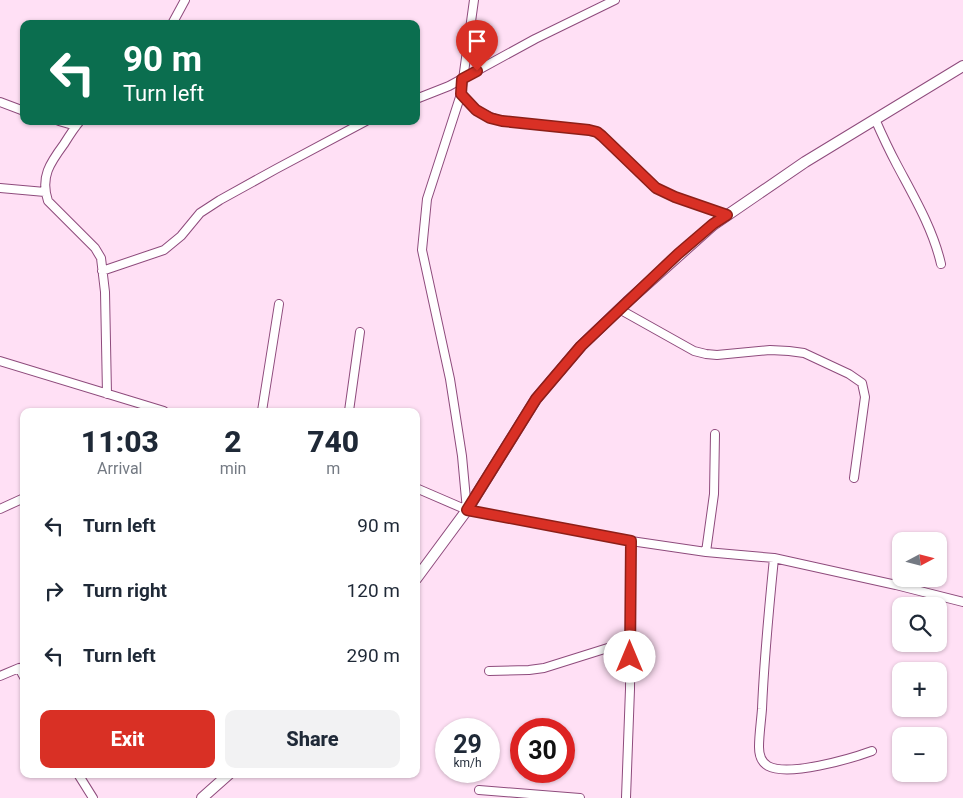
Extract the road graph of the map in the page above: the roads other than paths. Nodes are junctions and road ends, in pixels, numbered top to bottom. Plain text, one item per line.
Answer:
1 (474, 0) edge
2 (615, 0) edge
3 (182, 1) edge
4 (174, 20) edge
5 (963, 66) edge
6 (462, 79) junction
7 (461, 94) junction
8 (420, 97) edge
9 (0, 102) edge
10 (20, 110) edge
11 (875, 120) junction
12 (77, 125) edge
13 (358, 125) edge
14 (0, 188) edge
15 (45, 192) junction
16 (727, 215) junction
17 (941, 264) dead end
18 (102, 271) junction
19 (279, 304) dead end
20 (620, 309) junction
21 (360, 332) dead end
22 (0, 362) edge
23 (107, 394) junction
24 (154, 408) edge
25 (262, 408) edge
26 (350, 408) edge
27 (715, 434) dead end
28 (854, 478) dead end
29 (420, 490) edge
30 (20, 500) edge
31 (0, 509) edge
32 (467, 510) junction
33 (631, 541) junction
34 (706, 552) junction
35 (774, 558) junction
36 (420, 574) edge
37 (963, 602) edge
38 (630, 641) junction
39 (20, 667) edge
40 (489, 671) dead end
41 (0, 676) edge
42 (872, 751) dead end
43 (81, 778) edge
44 (224, 778) edge
45 (479, 790) dead end
46 (94, 798) edge
47 (202, 798) edge
48 (580, 798) edge
49 (626, 798) edge

1 - 6 street
2 - 6 street
3 - 4 street
5 - 11 street
6 - 7 street
6 - 8 street
7 - 16 street
7 - 32 street
9 - 10 street
11 - 16 street
11 - 17 street
12 - 15 street
13 - 18 street
14 - 15 street
15 - 18 street
16 - 20 street
18 - 23 street
19 - 25 street
20 - 28 street
20 - 32 street
21 - 26 street
22 - 23 street
23 - 24 street
27 - 34 street
29 - 32 street
30 - 31 street
32 - 33 street
32 - 36 street
33 - 34 street
33 - 38 street
34 - 35 street
35 - 37 street
35 - 42 street
38 - 40 street
38 - 49 street
39 - 41 street
43 - 46 street
44 - 47 street
45 - 48 street

